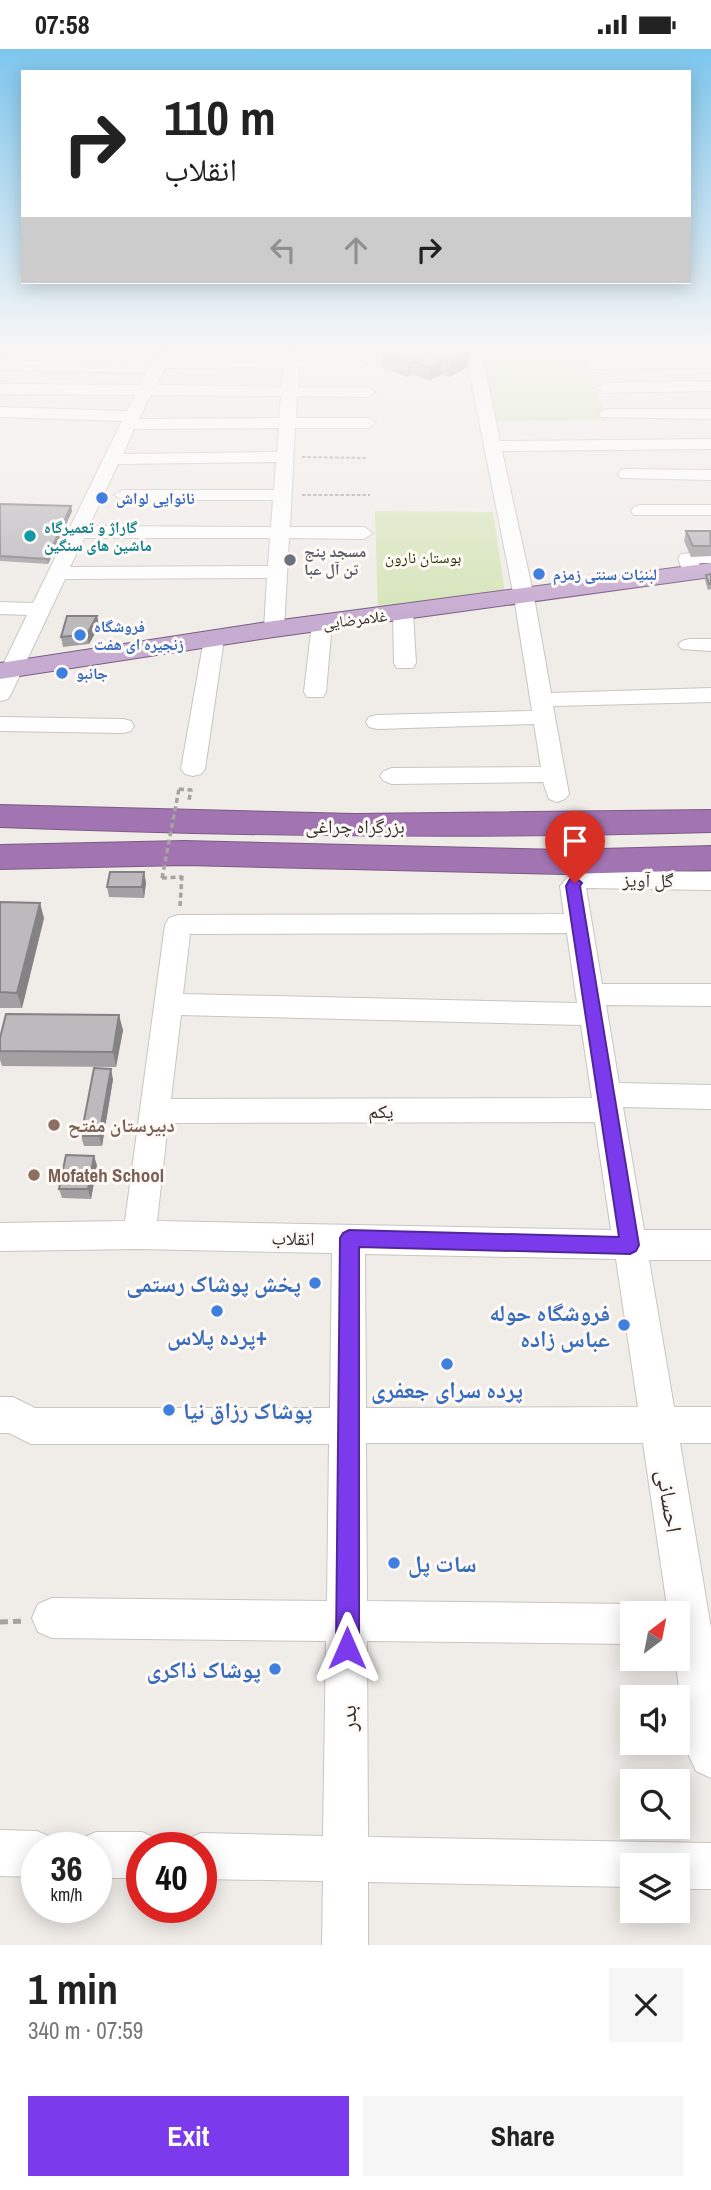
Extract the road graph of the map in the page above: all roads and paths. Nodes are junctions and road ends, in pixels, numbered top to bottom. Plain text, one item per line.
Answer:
1 (120, 438) edge
2 (287, 438) edge
3 (493, 438) edge
4 (711, 444) edge
5 (495, 446) junction
6 (285, 457) junction
7 (366, 458) dead end
8 (112, 459) junction
9 (627, 474) dead end
10 (711, 475) edge
11 (122, 495) dead end
12 (283, 495) junction
13 (370, 495) dead end
14 (711, 509) edge
15 (62, 511) edge
16 (87, 511) junction
17 (640, 511) dead end
18 (77, 533) junction
19 (280, 533) junction
20 (365, 533) dead end
21 (704, 566) edge
22 (278, 572) junction
23 (57, 573) junction
24 (524, 597) junction
25 (0, 608) edge
26 (41, 608) junction
27 (403, 613) junction
28 (323, 623) junction
29 (274, 629) junction
30 (214, 639) junction
31 (689, 645) dead end
32 (711, 645) edge
33 (405, 663) dead end
34 (4, 678) edge
35 (315, 692) dead end
36 (711, 695) edge
37 (543, 708) junction
38 (377, 722) dead end
39 (0, 724) edge
40 (123, 726) dead end
41 (392, 776) dead end
42 (192, 780) joint
43 (557, 794) junction
44 (711, 821) edge
45 (3, 824) edge
46 (91, 854) junction
47 (0, 857) edge
48 (711, 858) edge
49 (176, 870) junction
50 (577, 876) dead end
51 (711, 881) edge
52 (579, 923) junction
53 (178, 925) junction
54 (711, 995) edge
55 (170, 1004) junction
56 (592, 1004) junction
57 (711, 1097) edge
58 (607, 1102) junction
59 (153, 1111) junction
60 (139, 1235) junction
61 (0, 1237) edge
62 (349, 1238) junction
63 (630, 1245) junction
64 (711, 1245) edge
65 (7, 1415) edge
66 (711, 1425) edge
67 (658, 1426) junction
68 (348, 1427) junction
69 (52, 1618) dead end
70 (692, 1620) edge
71 (347, 1622) junction
72 (620, 1624) edge
73 (711, 1756) edge
74 (0, 1853) edge
75 (21, 1854) edge
76 (217, 1856) edge
77 (346, 1859) junction
78 (620, 1864) edge
79 (690, 1866) edge
80 (711, 1866) edge
81 (345, 1945) edge

1 - 8 street
2 - 6 street
3 - 5 street
4 - 5 street
5 - 24 street
6 - 7 path
6 - 8 street
6 - 12 street
8 - 16 street
9 - 10 street
11 - 12 street
12 - 13 path
12 - 19 street
14 - 17 street
15 - 16 street
16 - 18 street
18 - 19 street
18 - 23 street
19 - 20 street
19 - 22 street
21 - 24 main road, غلامرضایی
22 - 23 street
22 - 29 street
23 - 26 street
24 - 27 main road, غلامرضایی
24 - 37 street
25 - 26 street
26 - 34 street
27 - 28 main road, غلامرضایی
27 - 33 street
28 - 29 main road, غلامرضایی
28 - 35 street
29 - 30 main road, غلامرضایی
30 - 34 main road, غلامرضایی
30 - 42 street
31 - 32 street
36 - 37 street
37 - 38 street
37 - 43 street
39 - 40 street
41 - 43 street
42 - 49 path, bridge
43 - 50 path, bridge
44 - 45 highway, بزرگراه چراغی
45 - 46 highway
46 - 47 highway, بزرگراه چراغی
46 - 49 highway, بزرگراه چراغی
48 - 49 highway, بزرگراه چراغی
49 - 53 path
51 - 52 street, گل آویز
52 - 53 street
52 - 56 street, گل آویز
53 - 55 street
54 - 56 street
55 - 56 street
55 - 59 street
56 - 58 street, گل آویز
57 - 58 street, یکم
58 - 59 street, یکم
58 - 63 street, گل آویز
59 - 60 street
60 - 61 street, انقلاب
60 - 62 street, انقلاب
62 - 63 street, انقلاب
62 - 68 street, بدر
63 - 64 street, انقلاب
63 - 67 street, احسانی
65 - 68 street
66 - 67 street
67 - 68 street
67 - 70 street, احسانی
68 - 71 street, بدر
69 - 71 street
70 - 73 street, احسانی
71 - 72 street
71 - 77 street, بدر
74 - 75 street
76 - 77 street
77 - 78 street
77 - 81 street, بدر
79 - 80 street

